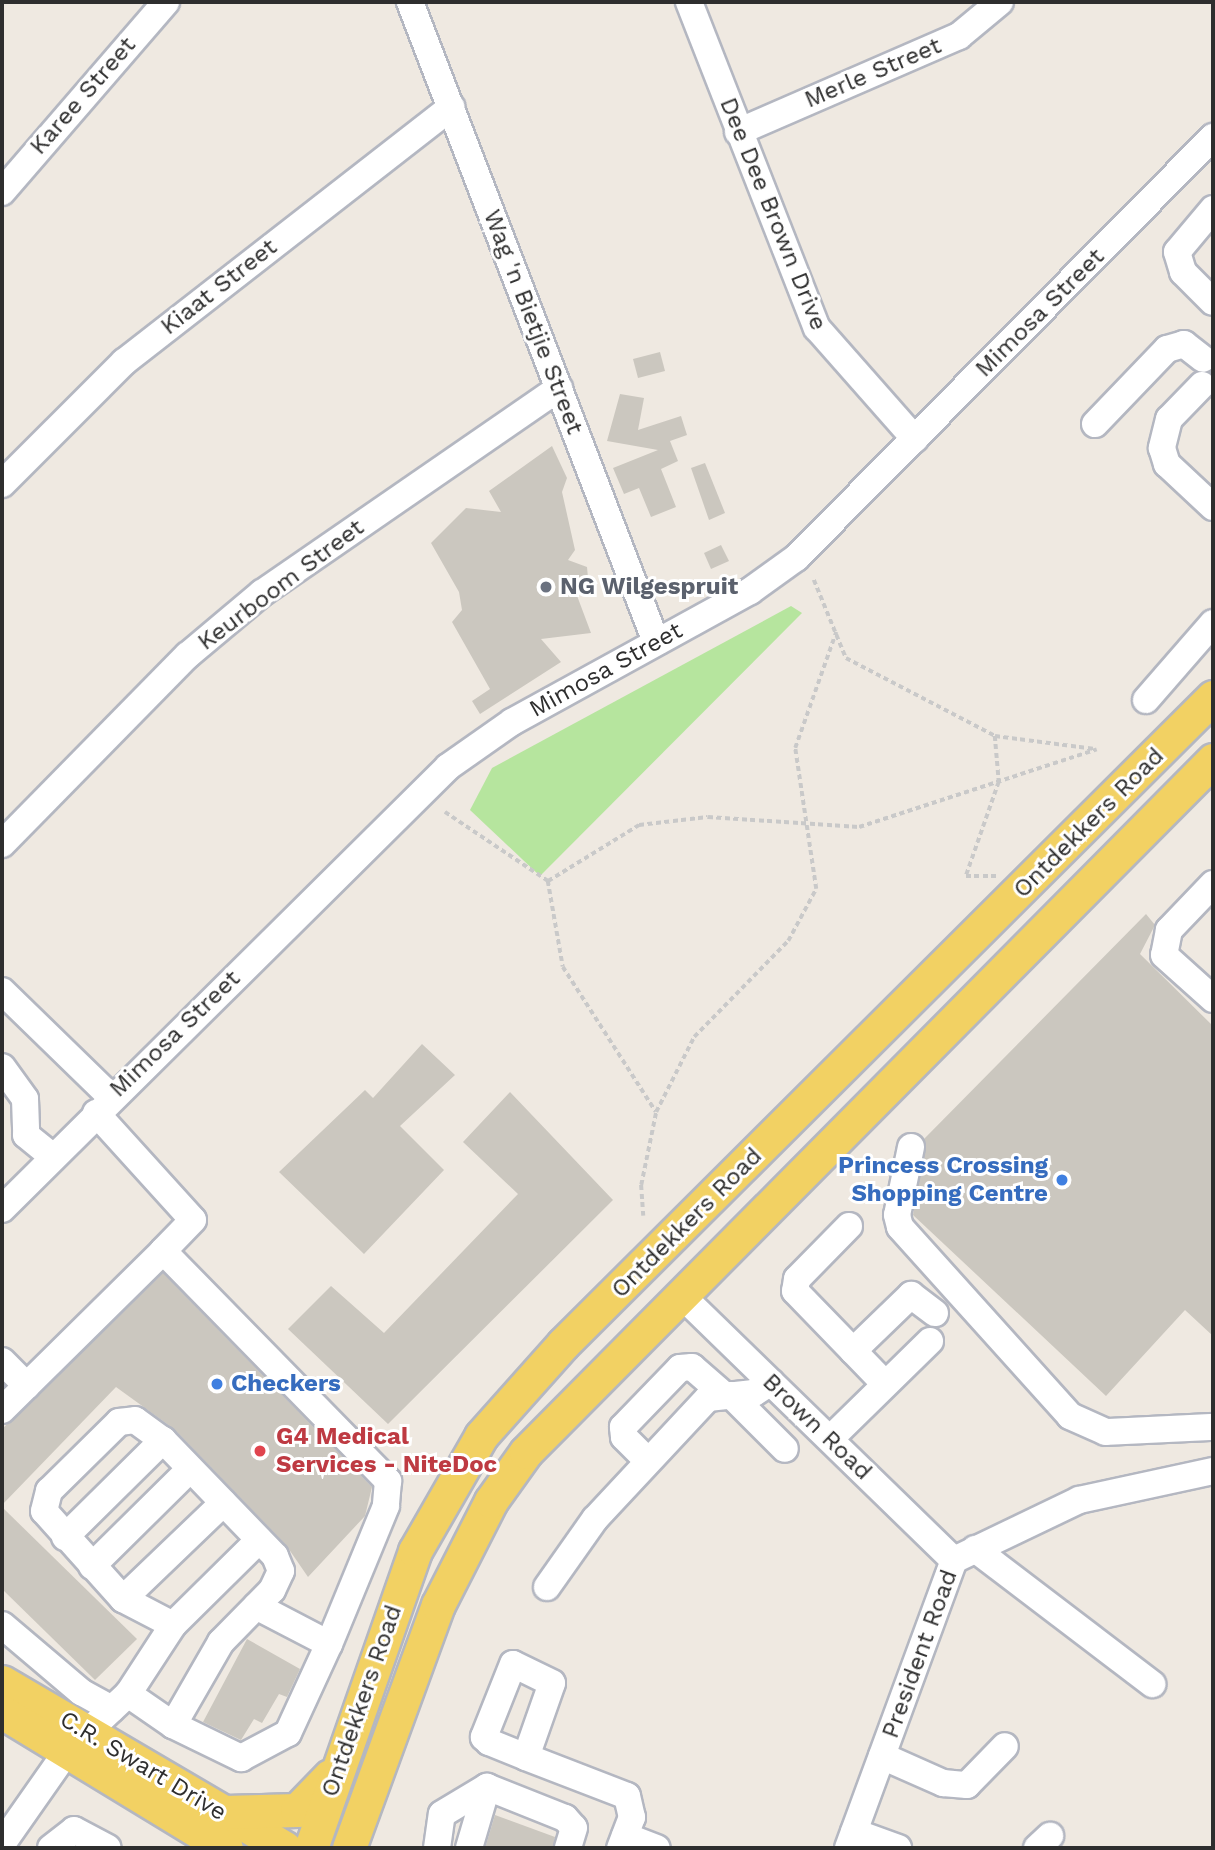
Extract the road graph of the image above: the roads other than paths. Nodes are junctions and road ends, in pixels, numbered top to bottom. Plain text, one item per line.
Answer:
1 (166, 2) edge
2 (410, 2) edge
3 (689, 2) edge
4 (1000, 2) edge
5 (451, 107) junction
6 (738, 131) junction
7 (1213, 137) edge
8 (2, 191) edge
9 (1213, 209) edge
10 (1213, 302) edge
11 (1208, 372) edge
12 (559, 388) junction
13 (1095, 424) dead end
14 (915, 439) junction
15 (2, 484) edge
16 (1213, 507) edge
17 (1213, 622) edge
18 (656, 642) junction
19 (1213, 697) edge
20 (1146, 700) dead end
21 (1213, 761) edge
22 (2, 845) edge
23 (1213, 884) edge
24 (2, 991) edge
25 (1213, 999) edge
26 (2, 1067) edge
27 (103, 1105) junction
28 (911, 1147) dead end
29 (53, 1157) junction
30 (2, 1209) edge
31 (849, 1226) dead end
32 (163, 1251) junction
33 (680, 1294) junction
34 (935, 1313) dead end
35 (930, 1341) dead end
36 (853, 1351) junction
37 (2, 1361) edge
38 (771, 1382) junction
39 (886, 1384) junction
40 (27, 1386) junction
41 (726, 1394) junction
42 (2, 1410) edge
43 (1213, 1427) edge
44 (830, 1439) junction
45 (163, 1440) junction
46 (785, 1449) dead end
47 (648, 1461) junction
48 (190, 1469) junction
49 (1213, 1471) edge
50 (223, 1503) junction
51 (65, 1537) junction
52 (259, 1540) junction
53 (965, 1554) junction
54 (92, 1566) junction
55 (547, 1587) dead end
56 (123, 1600) junction
57 (256, 1606) junction
58 (2, 1625) edge
59 (173, 1625) junction
60 (328, 1644) junction
61 (2, 1682) edge
62 (1152, 1684) dead end
63 (120, 1701) junction
64 (2, 1712) edge
65 (173, 1725) junction
66 (76, 1741) junction
67 (1005, 1746) dead end
68 (346, 1748) junction
69 (882, 1756) junction
70 (526, 1757) dead end
71 (487, 1787) junction
72 (219, 1811) junction
73 (6, 1829) edge
74 (851, 1840) edge
75 (622, 1842) edge
76 (223, 1847) edge
77 (51, 1848) edge
78 (108, 1848) edge
79 (285, 1848) edge
80 (311, 1848) edge
81 (349, 1848) edge
82 (438, 1848) edge
83 (469, 1848) edge
84 (568, 1848) edge
85 (657, 1848) edge
86 (898, 1848) edge

1 - 8 street, Karee Street
2 - 5 street, Wag 'n Bietjie Street
3 - 6 street, Dee Dee Brown Drive
4 - 6 street, Merle Street
5 - 12 street, Wag 'n Bietjie Street
5 - 15 street, Kiaat Street
6 - 14 street, Dee Dee Brown Drive
7 - 14 street, Mimosa Street
9 - 10 street
11 - 13 street
11 - 16 street
12 - 18 street, Wag 'n Bietjie Street
12 - 22 street, Keurboom Street
14 - 18 street, Mimosa Street
17 - 20 street
18 - 27 street, Mimosa Street
19 - 68 main road, Ontdekkers Road
21 - 33 main road, Ontdekkers Road
23 - 25 street
24 - 27 street
26 - 29 street
27 - 29 street, Mimosa Street
27 - 32 street
28 - 43 street
29 - 30 street, Mimosa Street
31 - 36 street
32 - 40 street
32 - 60 street
33 - 38 street, Brown Road
33 - 81 main road, Ontdekkers Road
34 - 36 street
35 - 39 street
36 - 39 street
37 - 40 street
38 - 41 street
38 - 44 street, Brown Road
39 - 44 street
40 - 42 street
41 - 46 street
41 - 47 street
41 - 47 street
44 - 53 street, Brown Road
45 - 48 street
45 - 51 street
45 - 51 street
47 - 55 street
48 - 50 street
48 - 54 street
49 - 53 street, President Road
50 - 52 street
50 - 56 street
51 - 54 street
52 - 57 street
52 - 59 street
53 - 62 street, Brown Road
53 - 69 street, President Road
54 - 56 street
56 - 59 street
57 - 60 street
57 - 65 street
58 - 63 street
59 - 63 street
60 - 65 street
61 - 66 main road, C.R. Swart Drive
63 - 65 street
63 - 66 street
64 - 66 main road, C.R. Swart Drive
66 - 72 main road, C.R. Swart Drive
66 - 73 street
66 - 76 main road, C.R. Swart Drive
67 - 69 street
68 - 72 main road
68 - 80 main road, Ontdekkers Road
69 - 74 street, President Road
70 - 75 street
71 - 82 street
71 - 83 street
71 - 84 street
72 - 79 main road, C.R. Swart Drive
74 - 86 street
75 - 85 street
77 - 78 street

